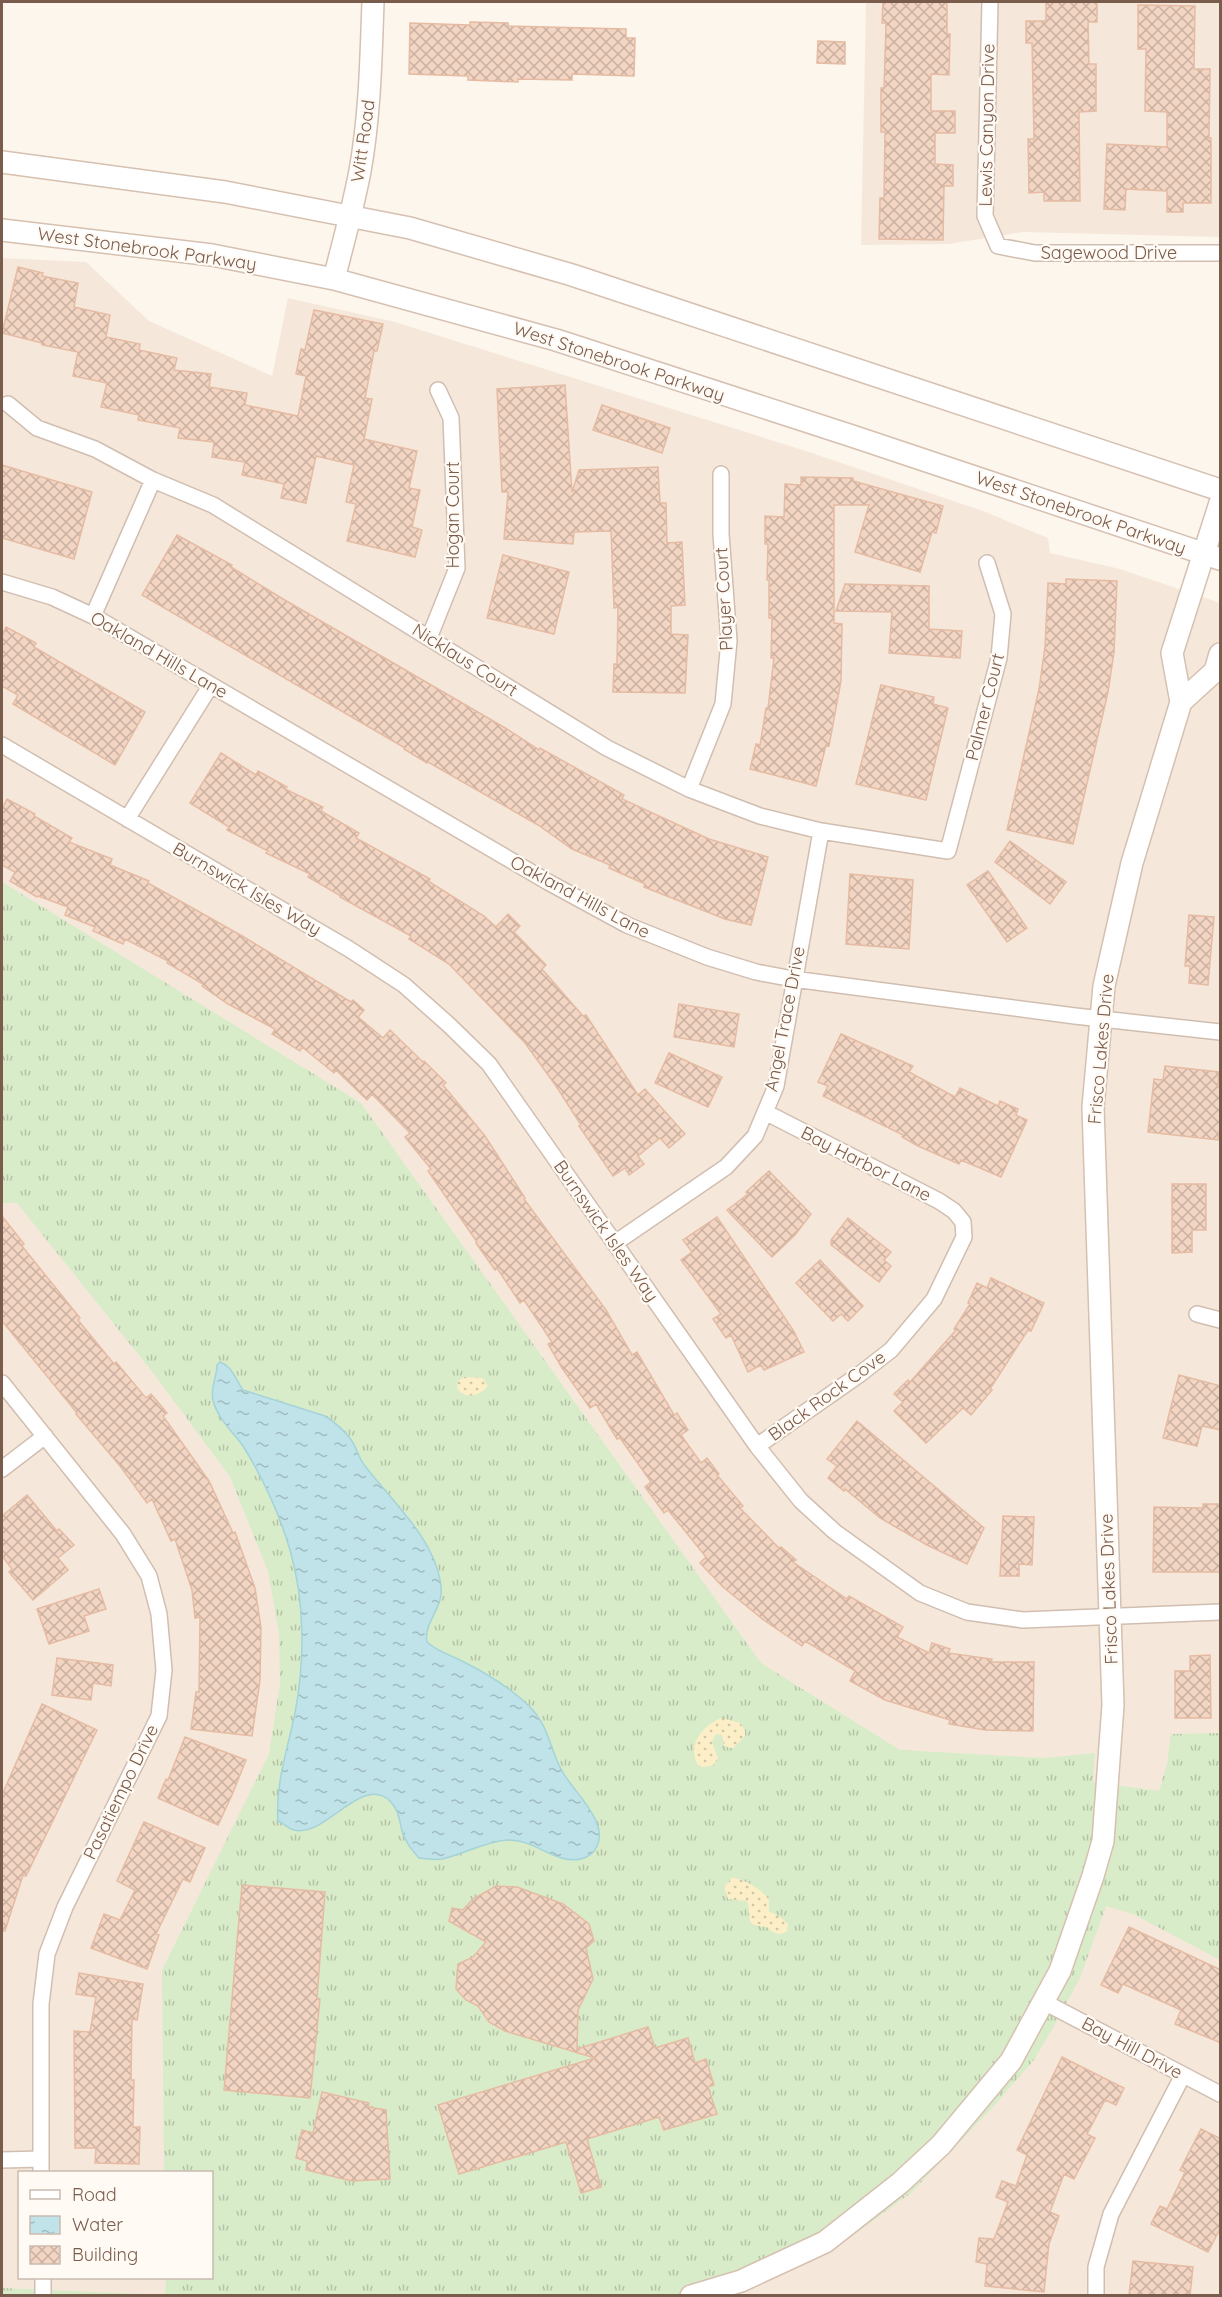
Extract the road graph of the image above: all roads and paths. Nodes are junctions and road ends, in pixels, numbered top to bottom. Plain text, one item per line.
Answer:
1 (373, 2) edge
2 (990, 2) edge
3 (2, 162) edge
4 (350, 217) junction
5 (2, 230) edge
6 (998, 246) joint
7 (1221, 253) edge
8 (334, 279) junction
9 (438, 390) dead end
10 (8, 404) dead end
11 (721, 474) dead end
12 (153, 480) junction
13 (1221, 490) edge
14 (1221, 503) edge
15 (1212, 556) edge
16 (987, 562) dead end
17 (2, 582) edge
18 (93, 616) junction
19 (429, 638) junction
20 (1221, 654) edge
21 (211, 686) junction
22 (1181, 702) junction
23 (2, 745) edge
24 (689, 789) junction
25 (127, 819) junction
26 (820, 831) junction
27 (948, 851) joint
28 (793, 979) junction
29 (1101, 1019) junction
30 (1221, 1032) edge
31 (765, 1112) junction
32 (963, 1222) joint
33 (615, 1243) junction
34 (1197, 1314) dead end
35 (1221, 1320) edge
36 (2, 1383) edge
37 (45, 1437) junction
38 (757, 1446) junction
39 (2, 1469) edge
40 (1221, 1612) edge
41 (1110, 1616) junction
42 (1044, 2002) junction
43 (1183, 2075) junction
44 (1221, 2094) edge
45 (2, 2160) edge
46 (41, 2166) edge
47 (43, 2279) edge
48 (43, 2295) edge
49 (691, 2295) edge
50 (1096, 2295) edge

1 - 4 street, Witt Road
2 - 6 street, Lewis Canyon Drive
3 - 4 street
4 - 8 street, Witt Road
4 - 13 street
5 - 8 street, West Stonebrook Parkway
6 - 7 street, Sagewood Drive
8 - 15 street, West Stonebrook Parkway
9 - 19 street, Hogan Court
10 - 12 street, Nicklaus Court
11 - 24 street, Player Court
12 - 18 street
12 - 19 street, Nicklaus Court
14 - 15 street, Frisco Lakes Drive
15 - 22 street, Frisco Lakes Drive
16 - 27 street, Palmer Court
17 - 18 street, Oakland Hills Lane
18 - 21 street, Oakland Hills Lane
19 - 24 street, Nicklaus Court
20 - 22 street
21 - 25 street
21 - 28 street, Oakland Hills Lane
22 - 29 street, Frisco Lakes Drive
23 - 25 street, Burnswick Isles Way
24 - 26 street, Nicklaus Court
25 - 33 street, Burnswick Isles Way
26 - 27 street, Nicklaus Court
26 - 28 street, Angel Trace Drive
28 - 29 street, Oakland Hills Lane
28 - 31 street, Angel Trace Drive
29 - 30 street, Oakland Hills Lane
29 - 41 street, Frisco Lakes Drive
31 - 32 street, Bay Harbor Lane
31 - 33 street, Angel Trace Drive
32 - 38 street, Black Rock Cove
33 - 38 street, Burnswick Isles Way
34 - 35 street
36 - 37 street, Pasatiempo Drive
37 - 39 street
37 - 46 street, Pasatiempo Drive
38 - 41 street, Burnswick Isles Way
40 - 41 street, Burnswick Isles Way
41 - 42 street, Frisco Lakes Drive
42 - 43 street, Bay Hill Drive
42 - 49 street, Frisco Lakes Drive
43 - 44 street, Bay Hill Drive
43 - 50 street
45 - 46 street
47 - 48 street

